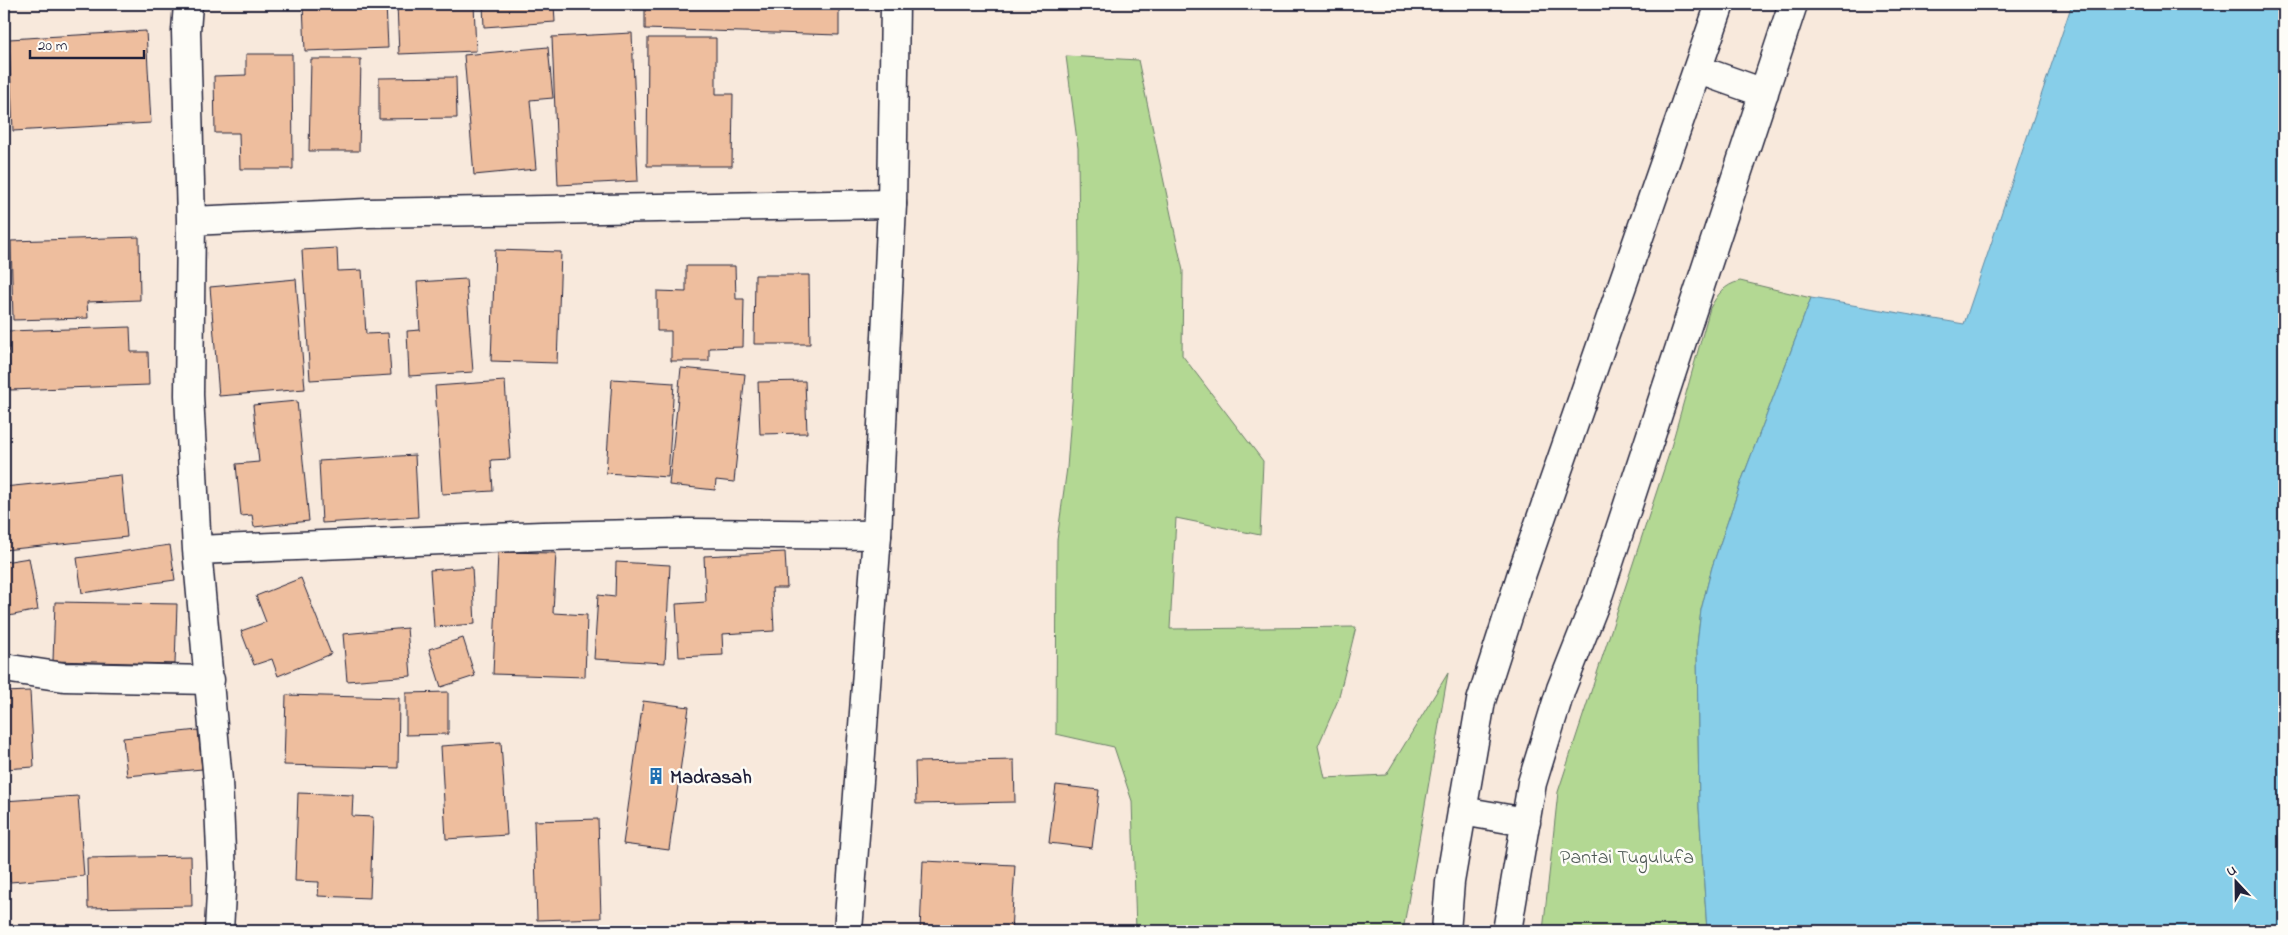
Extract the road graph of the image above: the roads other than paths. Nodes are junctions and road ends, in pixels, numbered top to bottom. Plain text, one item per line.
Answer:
1 (188, 4) edge
2 (895, 4) edge
3 (1720, 4) edge
4 (1793, 4) edge
5 (1698, 70) junction
6 (1764, 93) junction
7 (892, 204) junction
8 (191, 221) junction
9 (877, 535) junction
10 (197, 550) junction
11 (4, 668) edge
12 (210, 680) junction
13 (1462, 811) junction
14 (1526, 822) junction
15 (219, 931) edge
16 (848, 931) edge
17 (1446, 931) edge
18 (1507, 931) edge

1 - 8 street
2 - 7 street
3 - 5 street
4 - 6 street
5 - 6 street
5 - 13 street
6 - 14 street
7 - 8 street
7 - 9 street
8 - 10 street
9 - 10 street
9 - 16 street
10 - 12 street
11 - 12 street
12 - 15 street
13 - 14 street
13 - 17 street
14 - 18 street

